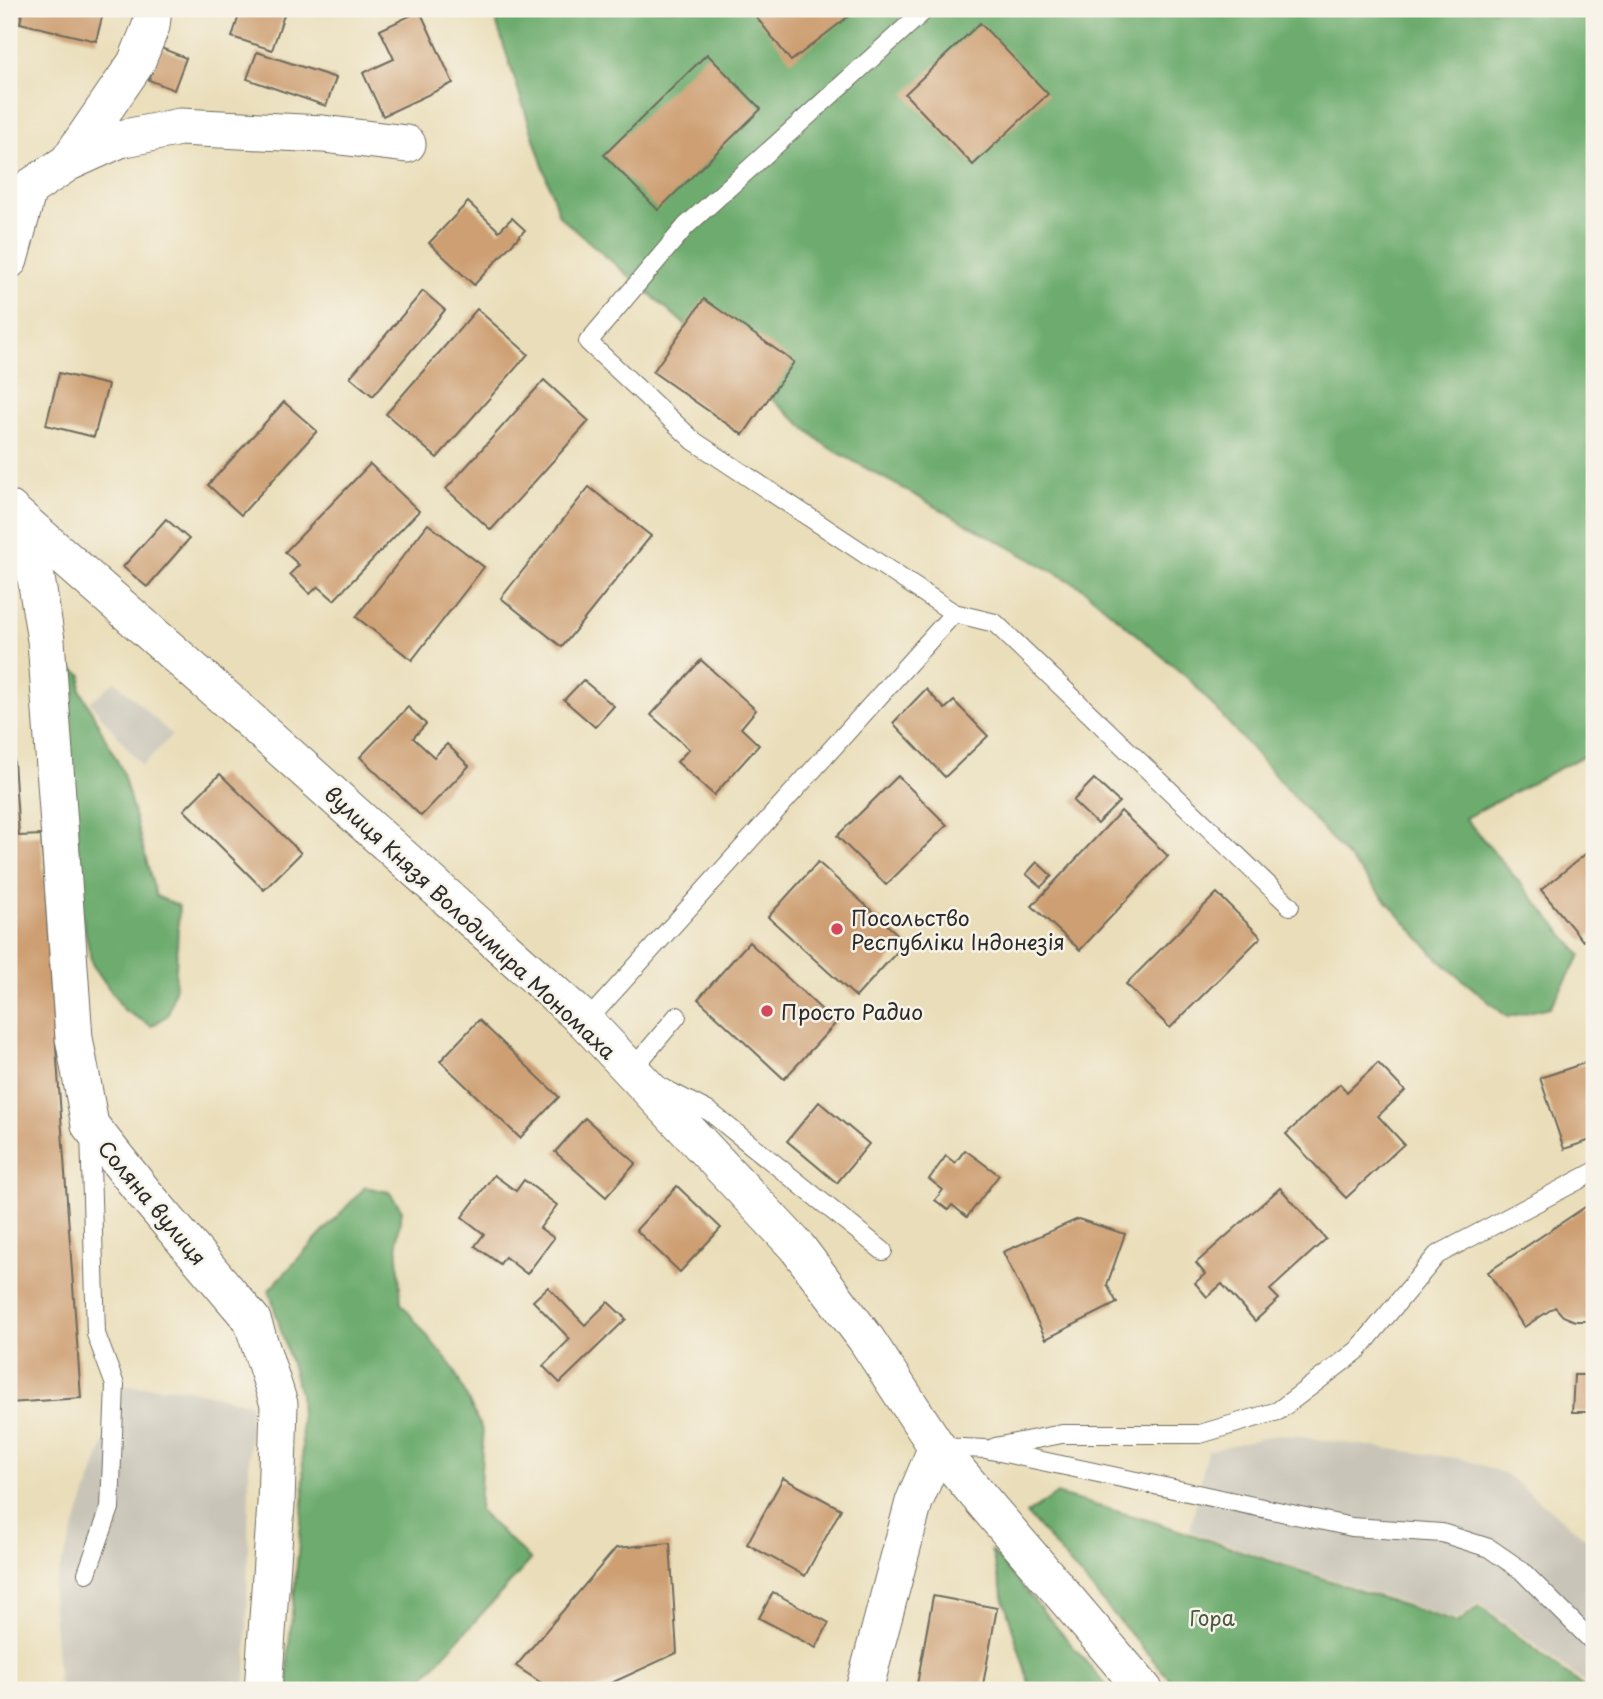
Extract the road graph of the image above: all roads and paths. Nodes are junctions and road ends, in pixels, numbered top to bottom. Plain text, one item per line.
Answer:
1 (153, 9) edge
2 (926, 9) edge
3 (407, 144) dead end
4 (68, 163) junction
5 (9, 260) edge
6 (9, 509) edge
7 (45, 541) junction
8 (954, 613) junction
9 (1290, 906) dead end
10 (677, 1016) dead end
11 (586, 1022) junction
12 (631, 1071) junction
13 (90, 1125) junction
14 (1594, 1172) edge
15 (883, 1251) dead end
16 (937, 1447) junction
17 (986, 1449) junction
18 (87, 1573) dead end
19 (1594, 1643) edge
20 (263, 1690) edge
21 (864, 1690) edge
22 (1144, 1690) edge

1 - 4 street
2 - 8 lane
3 - 4 street
4 - 5 street
6 - 7 street, вулиця Князя Володимира Мономаха
7 - 11 street, вулиця Князя Володимира Мономаха
7 - 13 street, Соляна вулиця
8 - 9 lane
8 - 11 lane
10 - 12 lane
11 - 12 street, вулиця Князя Володимира Мономаха
12 - 15 lane
12 - 16 street, вулиця Князя Володимира Мономаха
13 - 18 lane
13 - 20 street, Соляна вулиця
14 - 17 lane
16 - 17 lane
16 - 21 street
16 - 22 street, вулиця Князя Володимира Мономаха
17 - 19 lane

